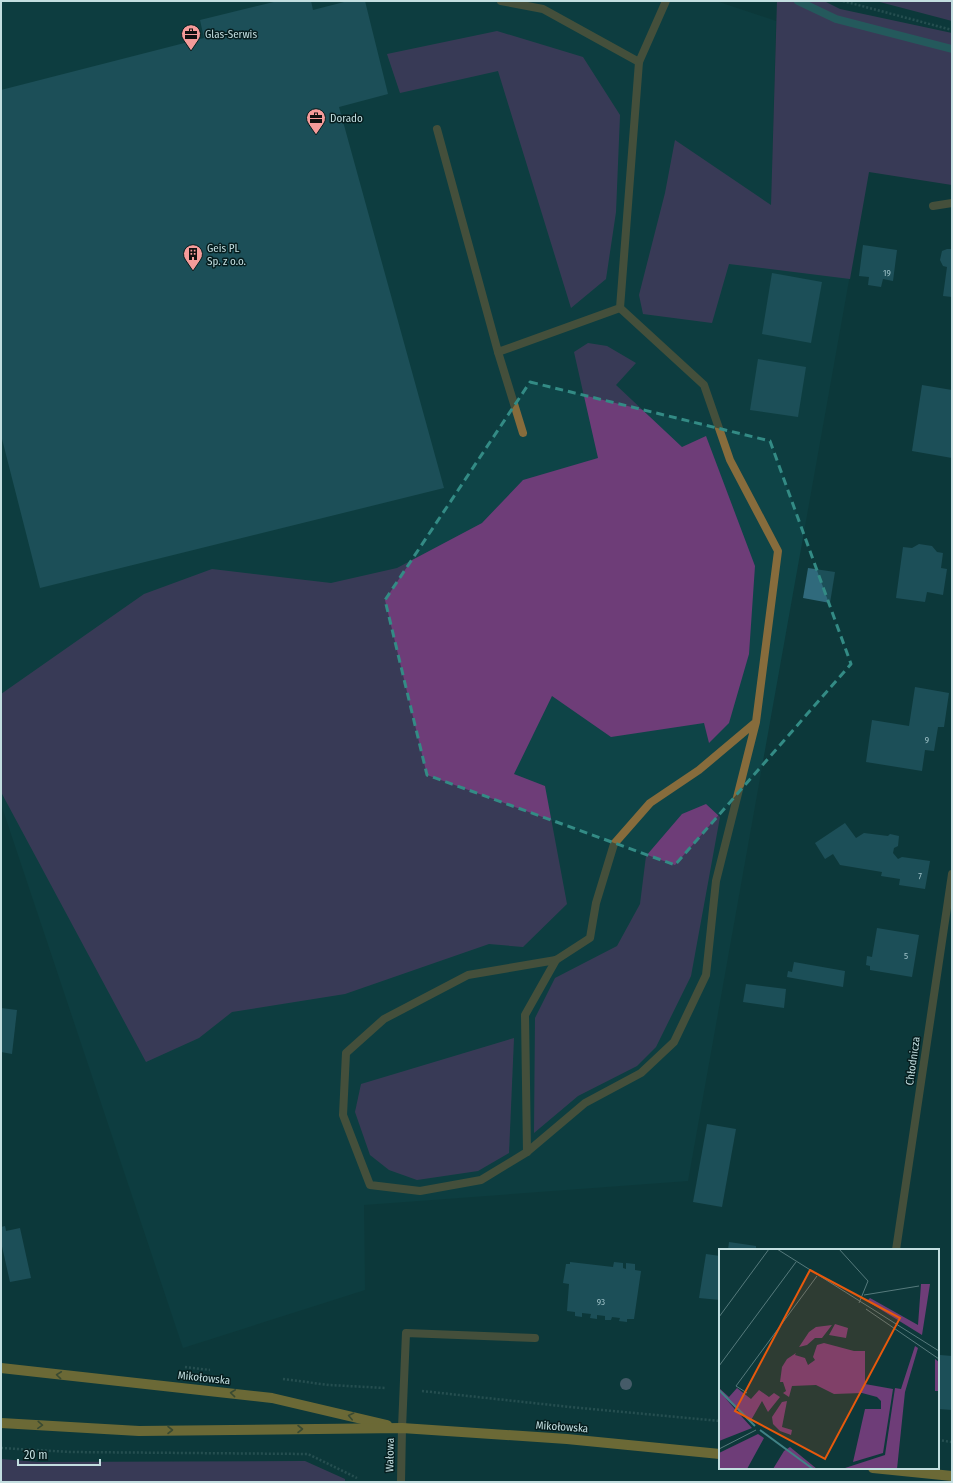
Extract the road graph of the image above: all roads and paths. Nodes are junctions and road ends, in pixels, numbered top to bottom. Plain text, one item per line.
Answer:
1 (501, 1) edge
2 (666, 1) edge
3 (843, 1) edge
4 (952, 30) edge
5 (639, 62) junction
6 (437, 129) dead end
7 (952, 203) edge
8 (933, 206) dead end
9 (620, 308) junction
10 (498, 352) junction
11 (523, 433) dead end
12 (756, 722) junction
13 (952, 874) edge
14 (556, 960) junction
15 (527, 1152) junction
16 (896, 1249) edge
17 (535, 1338) dead end
18 (179, 1366) dead end
19 (1, 1368) edge
20 (210, 1370) dead end
21 (282, 1379) dead end
22 (404, 1389) junction
23 (719, 1421) edge
24 (1, 1423) edge
25 (402, 1428) junction
26 (939, 1440) edge
27 (952, 1442) edge
28 (1, 1448) edge
29 (719, 1454) edge
30 (883, 1469) edge
31 (952, 1476) edge
32 (357, 1478) dead end
33 (401, 1482) edge

1 - 5 street
2 - 5 street
3 - 4 path
5 - 9 street
6 - 10 street
7 - 8 street
9 - 10 street
9 - 12 street
10 - 11 street
12 - 14 street
12 - 15 street
13 - 16 street, Chłodnicza
14 - 15 street
14 - 15 street
17 - 22 street, Wałowa
18 - 20 path
25 -> 19 main road, Mikołowska
21 - 22 path
22 - 23 path
22 - 25 street, Wałowa
24 -> 25 main road, Mikołowska
25 - 29 main road, Mikołowska
25 - 33 street, Wałowa
26 - 27 path
28 - 32 path
30 - 31 main road

